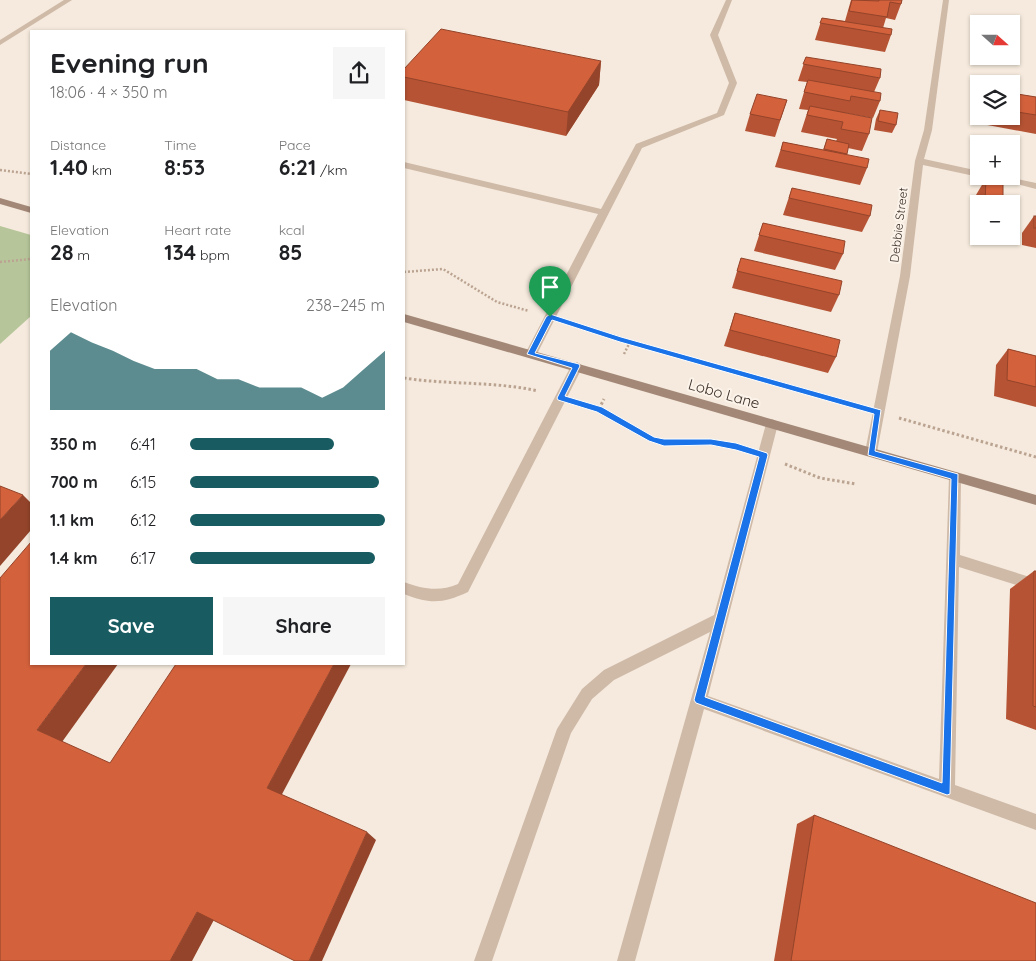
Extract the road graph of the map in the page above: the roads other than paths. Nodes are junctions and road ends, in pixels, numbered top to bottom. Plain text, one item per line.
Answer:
1 (69, 0) edge
2 (730, 0) edge
3 (946, 0) edge
4 (0, 43) edge
5 (919, 162) junction
6 (405, 165) edge
7 (970, 172) edge
8 (1020, 183) edge
9 (1036, 186) edge
10 (0, 201) edge
11 (30, 210) edge
12 (604, 212) junction
13 (405, 318) edge
14 (531, 354) junction
15 (577, 366) junction
16 (772, 424) junction
17 (871, 452) junction
18 (955, 477) junction
19 (1036, 500) edge
20 (953, 559) junction
21 (1036, 585) edge
22 (405, 588) edge
23 (721, 620) junction
24 (699, 700) junction
25 (947, 790) junction
26 (1036, 822) edge
27 (483, 961) edge
28 (626, 961) edge

1 - 4 street
2 - 12 street
3 - 5 street, Debbie Street
5 - 7 street
5 - 17 street, Debbie Street
6 - 12 street
8 - 9 street
10 - 11 street
12 - 14 street
13 - 14 street, Lobo Lane
14 - 15 street, Lobo Lane
15 - 16 street, Lobo Lane
15 - 22 street
16 - 17 street, Lobo Lane
16 - 23 street
17 - 18 street, Lobo Lane
18 - 19 street, Lobo Lane
18 - 20 street
20 - 21 street
20 - 25 street
23 - 24 street
23 - 27 street
24 - 25 street
24 - 28 street
25 - 26 street

